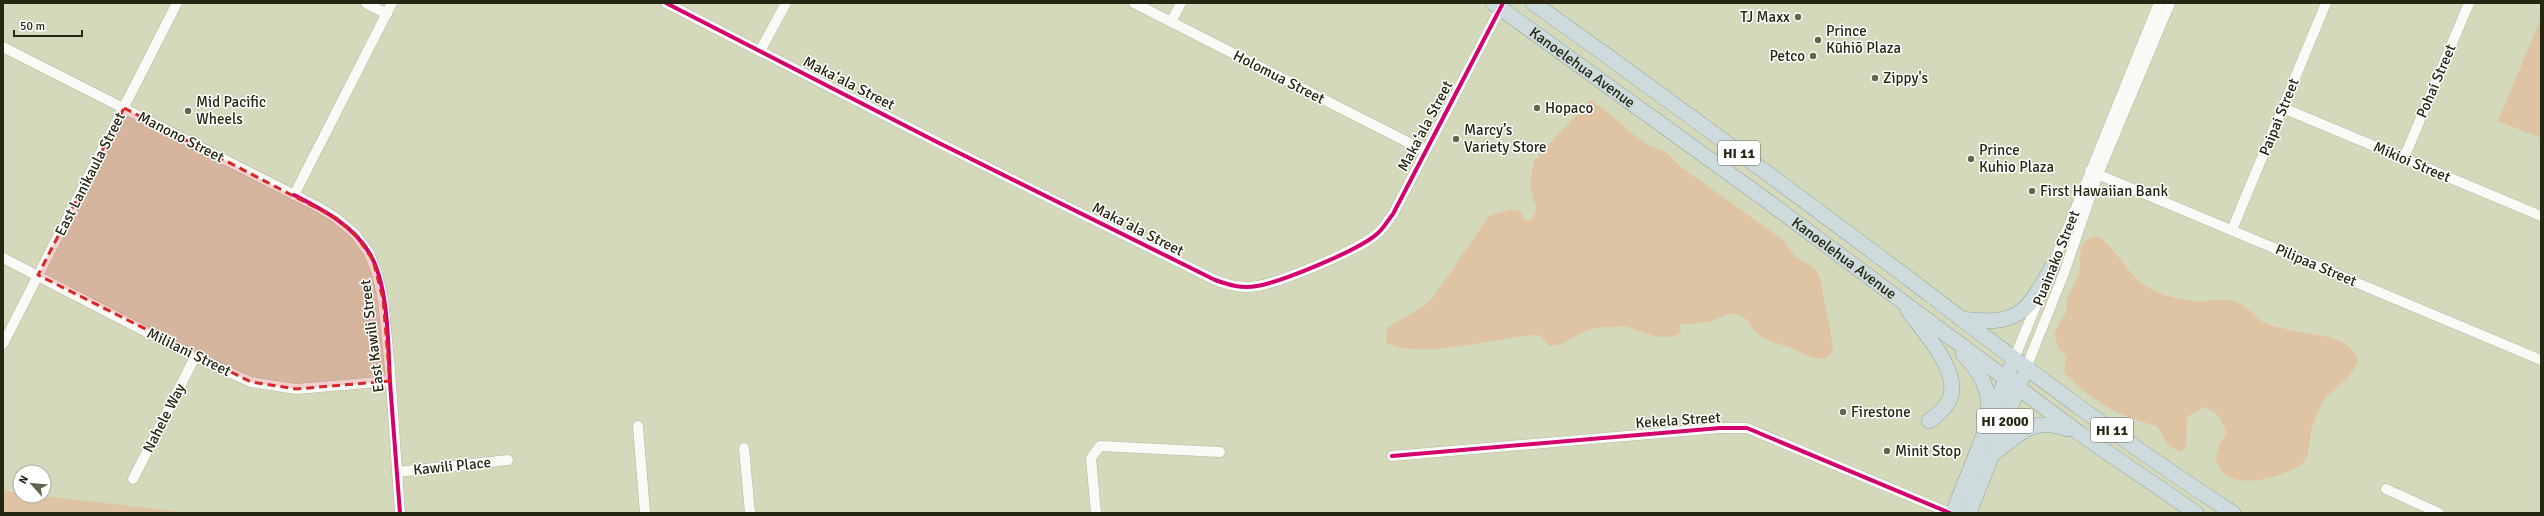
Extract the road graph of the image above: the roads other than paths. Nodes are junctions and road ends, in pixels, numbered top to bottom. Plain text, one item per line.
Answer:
1 (178, 3) edge
2 (366, 3) edge
3 (392, 3) edge
4 (666, 3) edge
5 (786, 3) edge
6 (1134, 3) edge
7 (1180, 3) edge
8 (1533, 3) edge
9 (2159, 3) edge
10 (2170, 3) edge
11 (2326, 3) edge
12 (2469, 3) edge
13 (1497, 4) edge
14 (387, 14) junction
15 (1171, 22) junction
16 (3, 47) edge
17 (760, 51) junction
18 (124, 108) junction
19 (2283, 108) junction
20 (1425, 151) junction
21 (2404, 158) junction
22 (2094, 173) junction
23 (294, 194) junction
24 (2541, 216) edge
25 (2232, 230) junction
26 (3, 258) edge
27 (2052, 267) junction
28 (38, 275) junction
29 (1902, 301) junction
30 (1959, 318) junction
31 (1935, 324) junction
32 (3, 344) edge
33 (195, 357) junction
34 (2541, 360) edge
35 (2020, 363) junction
36 (390, 381) junction
37 (2012, 383) junction
38 (1929, 421) dead end
39 (638, 426) dead end
40 (2079, 433) junction
41 (1984, 435) junction
42 (744, 448) dead end
43 (1220, 452) dead end
44 (1992, 455) junction
45 (1392, 456) dead end
46 (508, 460) dead end
47 (397, 472) junction
48 (132, 479) dead end
49 (2386, 489) dead end
50 (400, 513) edge
51 (645, 513) edge
52 (750, 513) edge
53 (1096, 513) edge
54 (1951, 513) edge
55 (1970, 513) edge
56 (2196, 513) edge
57 (2233, 513) edge
58 (2439, 513) edge

1 - 18 street, East Lanikaula Street
2 - 14 street
3 - 14 street
4 - 17 street, Maka‘ala Street
5 - 17 street
6 - 15 street, Holomua Street
7 - 15 street
8 - 30 highway, Kanoelehua Avenue / HI 11
9 - 22 street, Puainako Street
10 - 22 street, Puainako Street
11 - 19 street, Paipai Street
12 - 21 street, Pohai Street
13 - 20 street, Maka‘ala Street
13 - 29 highway, Kanoelehua Avenue / HI 11
14 - 23 street
15 - 20 street, Holomua Street
16 - 18 street, Manono Street
17 - 20 street, Maka‘ala Street
18 - 23 street, Manono Street
18 - 28 street, East Lanikaula Street
19 - 21 street, Mikioi Street
19 - 25 street, Paipai Street
21 - 24 street, Mikioi Street
22 - 25 street, Pilipaa Street
22 - 27 street, Puainako Street
22 - 35 street, Puainako Street
23 - 36 street, East Kawili Street
25 - 34 street, Pilipaa Street
26 - 28 street, Mililani Street
27 - 30 highway
27 - 35 street, Puainako Street
28 - 32 street, East Lanikaula Street
28 - 33 street, Mililani Street
29 - 31 highway, Kanoelehua Avenue / HI 11
29 - 38 highway
30 - 35 highway, Kanoelehua Avenue / HI 11
31 - 37 highway, Kanoelehua Avenue / HI 11
31 - 41 highway
33 - 36 street, Mililani Street
33 - 48 street, Nahele Way
35 - 37 highway, Puainako Street / HI 2000
35 - 57 highway, Kanoelehua Avenue / HI 11
36 - 47 street, East Kawili Street
37 - 40 highway, Kanoelehua Avenue / HI 11
37 - 41 highway, Puainako Street / HI 2000
37 - 44 highway, Puainako Street / HI 2000
39 - 51 street
40 - 44 highway
40 - 56 highway, Kanoelehua Avenue / HI 11
41 - 54 highway, Puainako Street / HI 2000
42 - 52 street
43 - 53 street
44 - 55 highway, Puainako Street / HI 2000
45 - 54 street, Kekela Street
46 - 47 street, Kawili Place
47 - 50 street, East Kawili Street
49 - 58 street

